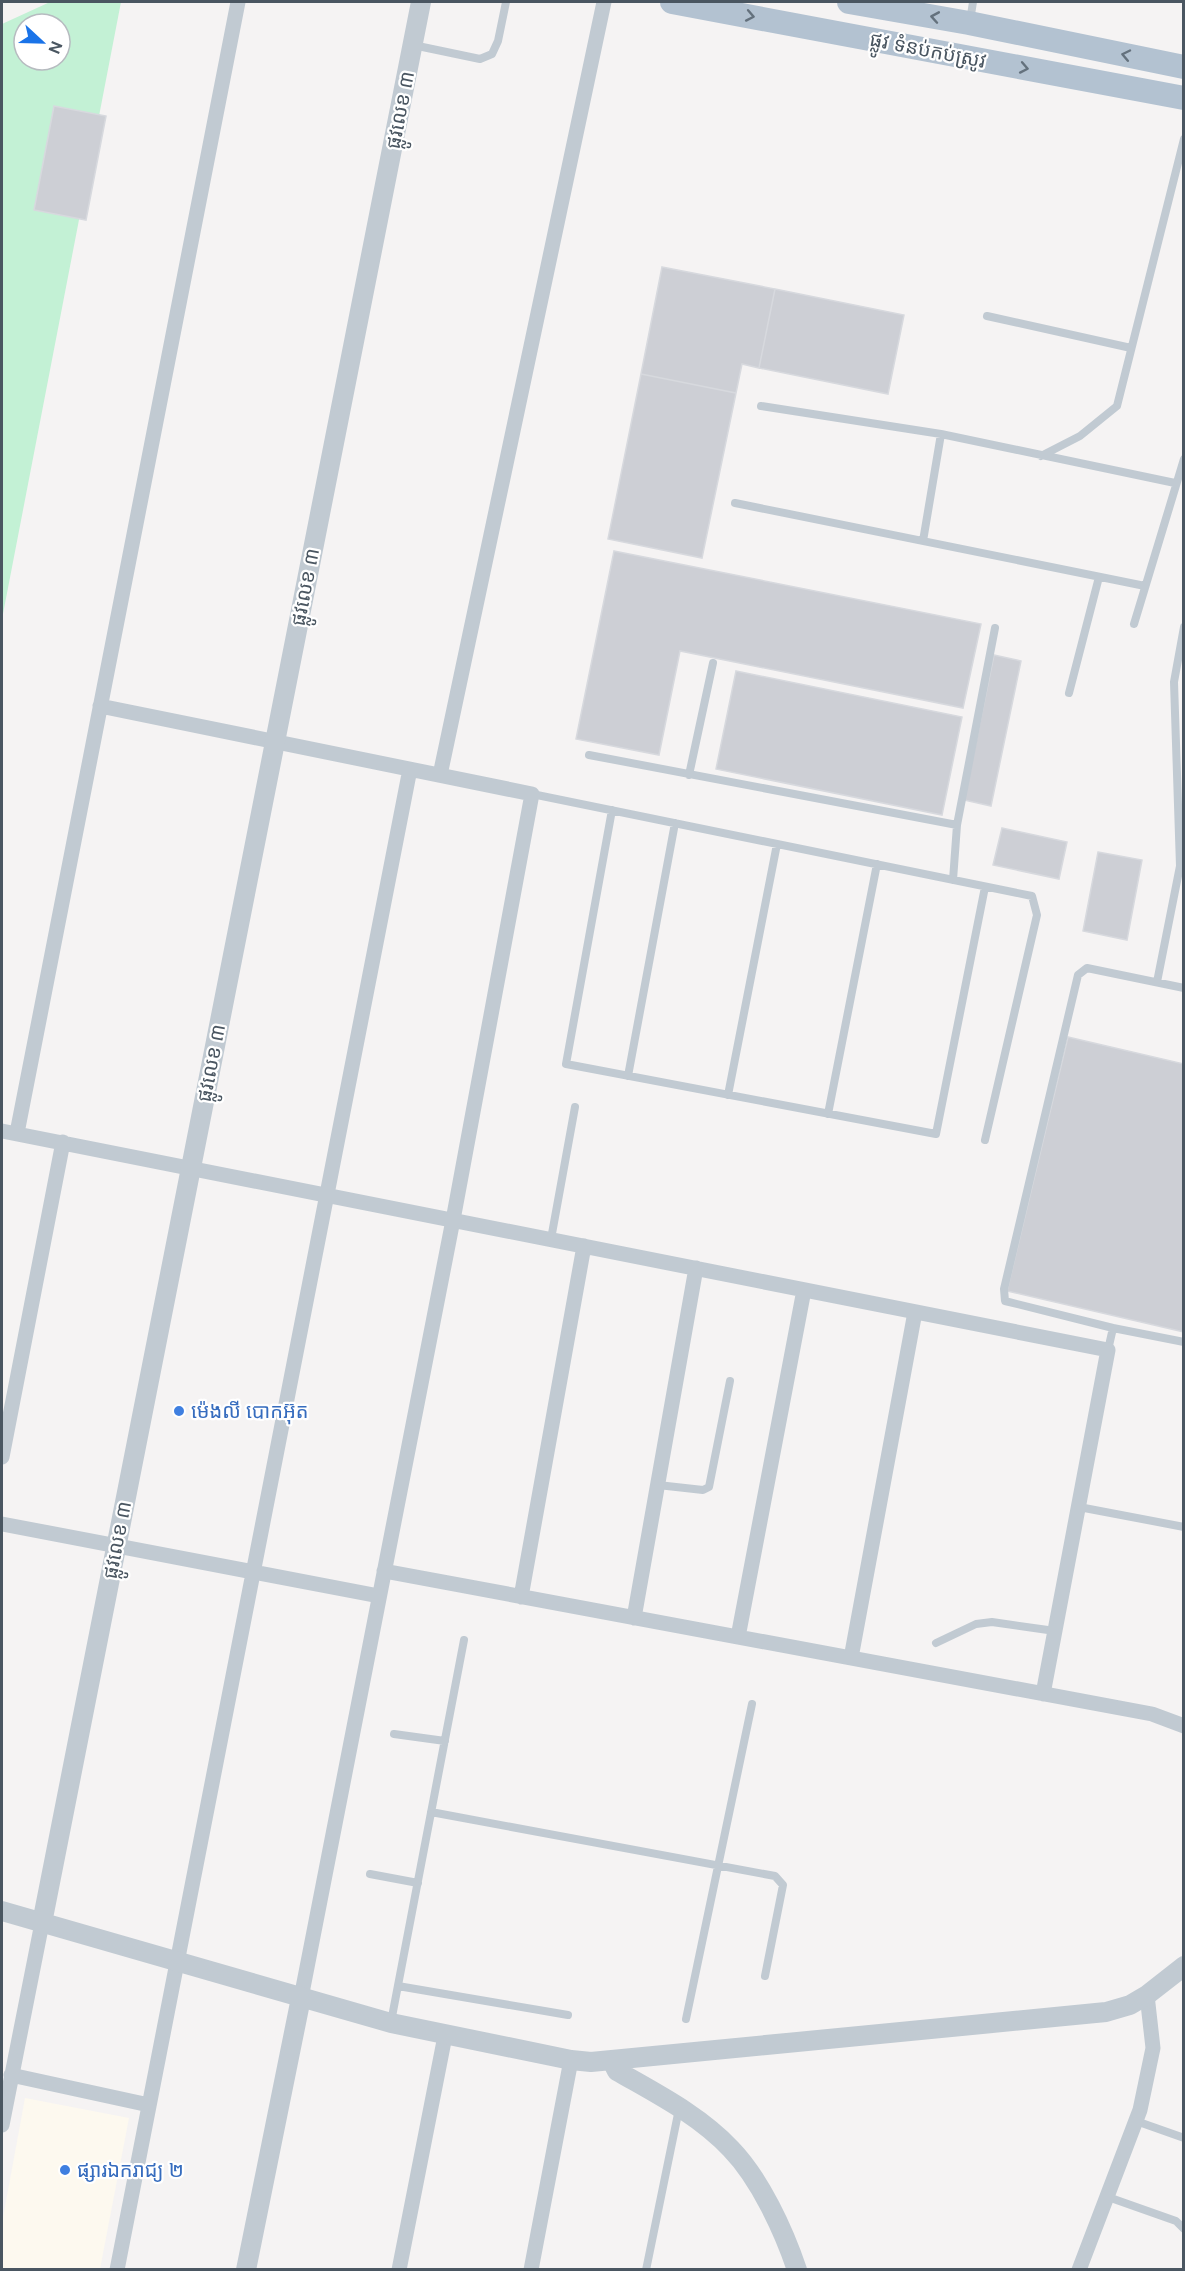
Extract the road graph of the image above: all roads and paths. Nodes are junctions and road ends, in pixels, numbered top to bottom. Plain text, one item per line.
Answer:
1 (238, 2) edge
2 (421, 2) edge
3 (506, 2) edge
4 (604, 2) edge
5 (672, 2) edge
6 (849, 2) edge
7 (971, 12) edge
8 (412, 45) junction
9 (1184, 67) edge
10 (1184, 98) edge
11 (1184, 139) edge
12 (987, 316) dead end
13 (1131, 348) junction
14 (761, 406) dead end
15 (941, 434) junction
16 (1041, 456) junction
17 (1184, 459) edge
18 (1175, 483) junction
19 (735, 503) dead end
20 (923, 541) junction
21 (1099, 577) junction
22 (1145, 586) junction
23 (1134, 624) dead end
24 (1184, 627) edge
25 (995, 628) dead end
26 (713, 663) dead end
27 (1069, 693) dead end
28 (100, 706) junction
29 (275, 741) junction
30 (589, 755) dead end
31 (410, 769) junction
32 (440, 775) junction
33 (689, 775) junction
34 (532, 794) junction
35 (612, 810) junction
36 (675, 823) junction
37 (957, 825) junction
38 (1181, 837) edge
39 (777, 844) junction
40 (877, 864) junction
41 (953, 880) junction
42 (985, 887) junction
43 (1157, 982) junction
44 (1184, 988) edge
45 (628, 1076) junction
46 (728, 1095) junction
47 (575, 1107) dead end
48 (828, 1114) junction
49 (9, 1132) edge
50 (985, 1140) dead end
51 (63, 1142) junction
52 (191, 1168) junction
53 (327, 1195) junction
54 (453, 1220) junction
55 (551, 1239) junction
56 (584, 1246) junction
57 (696, 1268) junction
58 (804, 1290) junction
59 (915, 1312) junction
60 (1113, 1328) junction
61 (1184, 1342) edge
62 (1108, 1350) junction
63 (730, 1381) dead end
64 (2, 1457) edge
65 (658, 1485) junction
66 (1079, 1507) junction
67 (2, 1524) edge
68 (1184, 1527) edge
69 (116, 1546) junction
70 (384, 1571) junction
71 (254, 1572) junction
72 (380, 1596) junction
73 (521, 1597) junction
74 (634, 1618) junction
75 (1055, 1631) junction
76 (738, 1637) junction
77 (464, 1640) dead end
78 (936, 1643) dead end
79 (851, 1658) junction
80 (1043, 1694) junction
81 (752, 1704) dead end
82 (1183, 1725) edge
83 (394, 1734) dead end
84 (445, 1741) junction
85 (431, 1812) junction
86 (718, 1865) junction
87 (370, 1874) dead end
88 (418, 1883) junction
89 (2, 1911) edge
90 (42, 1923) junction
91 (178, 1962) junction
92 (1184, 1966) edge
93 (765, 1976) dead end
94 (398, 1986) junction
95 (1148, 1995) junction
96 (301, 1998) junction
97 (568, 2015) dead end
98 (686, 2019) dead end
99 (391, 2023) junction
100 (445, 2036) junction
101 (572, 2060) junction
102 (612, 2061) junction
103 (11, 2075) junction
104 (149, 2105) junction
105 (680, 2107) junction
106 (1136, 2121) junction
107 (2, 2125) edge
108 (1184, 2138) edge
109 (1108, 2196) junction
110 (1184, 2229) edge
111 (117, 2270) edge
112 (246, 2270) edge
113 (399, 2270) edge
114 (531, 2270) edge
115 (646, 2270) edge
116 (797, 2270) edge
117 (1079, 2270) edge

1 - 28 street
2 - 8 street, ផ្លូវលេខ ៣
3 - 8 lane
4 - 32 street
5 -> 10 main road, ផ្លូវ ទំនប់កប់ស្រូវ
7 -> 6 main road, ផ្លូវ ទំនប់កប់ស្រូវ
9 -> 7 main road, ផ្លូវ ទំនប់កប់ស្រូវ
8 - 29 street, ផ្លូវលេខ ៣
11 - 13 lane
12 - 13 lane
13 - 16 lane
14 - 15 lane
15 - 16 lane
15 - 20 lane
16 - 18 lane
17 - 18 lane
18 - 22 lane
19 - 20 lane
20 - 21 lane
21 - 22 lane
21 - 27 lane
22 - 23 lane
24 - 38 lane
25 - 37 lane
26 - 33 lane
28 - 29 street
28 - 49 street
29 - 31 street
29 - 52 street, ផ្លូវលេខ ៣
30 - 33 lane
31 - 32 street
31 - 53 street
32 - 34 street
33 - 37 lane
34 - 35 lane
34 - 54 street
35 - 36 lane
35 - 45 lane
36 - 39 lane
36 - 45 lane
37 - 41 lane
38 - 43 lane
39 - 40 lane
39 - 46 lane
40 - 41 lane
40 - 48 lane
41 - 42 lane
42 - 48 lane
42 - 50 lane
43 - 44 lane
43 - 60 lane
45 - 46 lane
46 - 48 lane
47 - 55 lane
49 - 51 street
51 - 52 street
51 - 64 street
52 - 53 street
52 - 69 street, ផ្លូវលេខ ៣
53 - 54 street
53 - 71 street
54 - 55 street
54 - 70 street
55 - 56 street
56 - 57 street
56 - 73 street
57 - 58 street
57 - 65 street
58 - 59 street
58 - 76 street
59 - 62 street
59 - 79 street
60 - 61 lane
60 - 62 lane
62 - 66 street
63 - 65 lane
65 - 74 street
66 - 68 lane
66 - 75 street
67 - 69 street
69 - 71 street
69 - 90 street, ផ្លូវលេខ ៣
70 - 72 street
70 - 73 street
71 - 72 street
71 - 91 street
72 - 96 street
73 - 74 street
74 - 76 street
75 - 78 lane
75 - 80 street
76 - 79 street
77 - 84 lane
79 - 80 street
80 - 82 street
81 - 86 lane
83 - 84 lane
84 - 85 lane
85 - 86 lane
85 - 88 lane
86 - 93 lane
86 - 98 lane
87 - 88 lane
88 - 94 lane
89 - 90 street
90 - 91 street
90 - 103 street, ផ្លូវលេខ ៣
91 - 96 street
91 - 104 street
92 - 95 street
94 - 97 lane
94 - 99 lane
95 - 102 street
95 - 106 street
96 - 99 street
96 - 112 street
99 - 100 street
100 - 101 street
100 - 113 street
101 - 102 street
101 - 114 street
102 - 105 street
103 - 104 street
103 - 107 street, ផ្លូវលេខ ៣
104 - 111 street
105 - 115 lane
105 - 116 street
106 - 108 lane
106 - 109 street
109 - 110 lane
109 - 117 street

